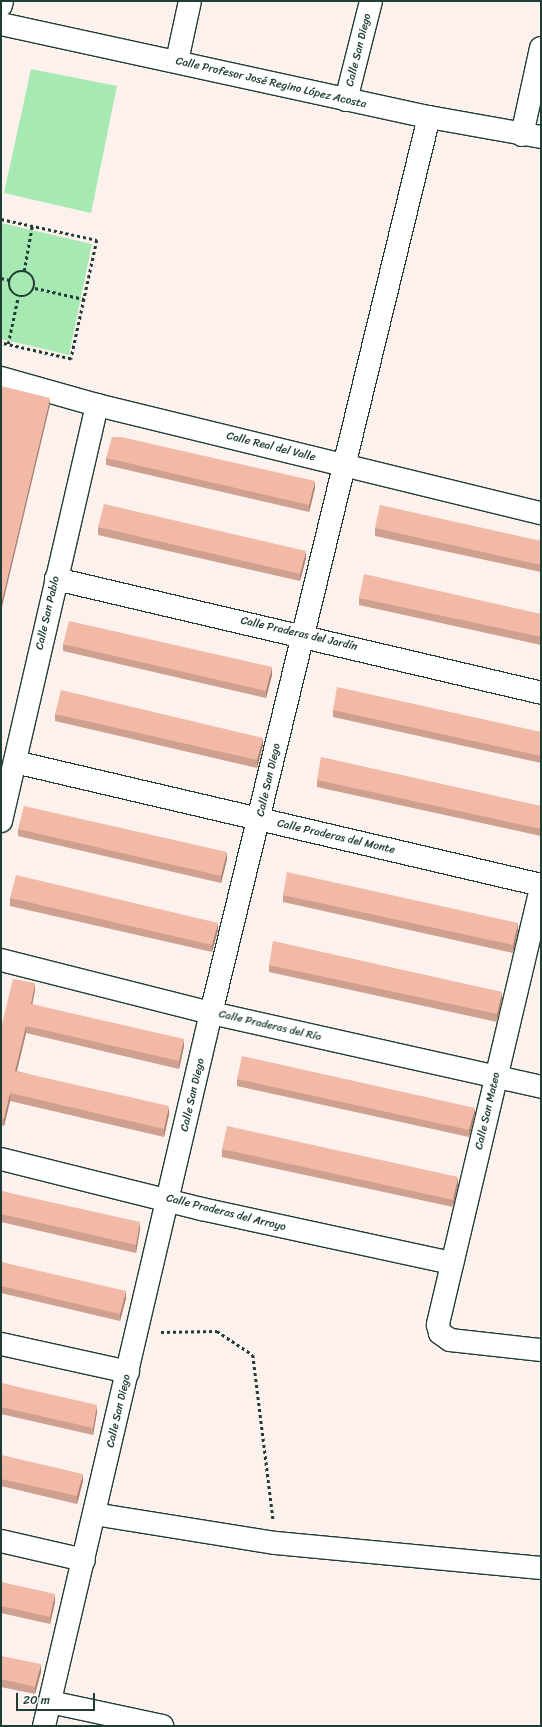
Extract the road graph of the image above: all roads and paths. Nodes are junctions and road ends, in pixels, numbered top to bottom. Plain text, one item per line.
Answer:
1 (2, 1) edge
2 (190, 1) edge
3 (371, 1) edge
4 (1, 5) edge
5 (1, 24) edge
6 (541, 48) edge
7 (177, 61) junction
8 (346, 100) junction
9 (429, 118) junction
10 (532, 136) edge
11 (1, 219) edge
12 (32, 226) junction
13 (24, 271) junction
14 (1, 278) edge
15 (10, 280) junction
16 (35, 288) junction
17 (18, 297) junction
18 (84, 299) junction
19 (1, 343) edge
20 (8, 344) junction
21 (1, 378) edge
22 (97, 405) junction
23 (345, 465) junction
24 (541, 513) edge
25 (56, 579) junction
26 (303, 635) junction
27 (541, 693) edge
28 (14, 762) junction
29 (260, 819) junction
30 (1, 821) edge
31 (541, 887) edge
32 (1, 960) edge
33 (212, 1013) junction
34 (497, 1076) junction
35 (541, 1087) edge
36 (1, 1159) edge
37 (169, 1199) junction
38 (452, 1263) junction
39 (138, 1332) junction
40 (1, 1344) edge
41 (541, 1350) edge
42 (128, 1372) junction
43 (94, 1514) junction
44 (1, 1541) edge
45 (276, 1543) junction
46 (84, 1560) junction
47 (541, 1568) edge
48 (50, 1702) junction
49 (44, 1726) edge
50 (162, 1726) edge

1 - 4 street
2 - 7 street
3 - 8 street, Calle San Diego
5 - 7 street, Calle Profesor José Regino López Acosta
6 - 10 street
7 - 8 street, Calle Profesor José Regino López Acosta
8 - 9 street, Calle Profesor José Regino López Acosta
9 - 10 street, Calle Profesor José Regino López Acosta
9 - 23 street, Calle San Diego
11 - 12 path
12 - 13 path
12 - 18 path
13 - 15 path
13 - 16 path
14 - 15 path
15 - 17 path
16 - 17 path
16 - 18 path
17 - 20 path
18 - 20 path
19 - 20 path
21 - 22 street, Calle Real del Valle
22 - 23 street, Calle Real del Valle
22 - 25 street, Calle San Pablo
23 - 24 street, Calle Real del Valle
23 - 26 street, Calle San Diego
25 - 26 street, Calle Praderas del Jardín
25 - 28 street, Calle San Pablo
26 - 27 street, Calle Praderas del Jardín
26 - 29 street, Calle San Diego
28 - 29 street, Calle Praderas del Monte
28 - 30 street, Calle San Pablo
29 - 31 street, Calle Praderas del Monte
29 - 33 street, Calle San Diego
31 - 34 street, Calle San Mateo
32 - 33 street, Calle Praderas del Río
33 - 34 street, Calle Praderas del Río
33 - 37 street, Calle San Diego
34 - 35 street, Calle Praderas del Río
34 - 38 street, Calle San Mateo
36 - 37 street, Calle Praderas del Arroyo
37 - 38 street, Calle Praderas del Arroyo
37 - 39 street, Calle San Diego
38 - 41 street, Calle San Mateo
39 - 42 street, Calle San Diego
39 - 45 path
40 - 42 street
42 - 43 street, Calle San Diego
43 - 45 street
43 - 46 street, Calle San Diego
44 - 46 street
45 - 47 street
46 - 48 street, Calle San Diego
48 - 49 street, Calle San Diego
48 - 50 street

